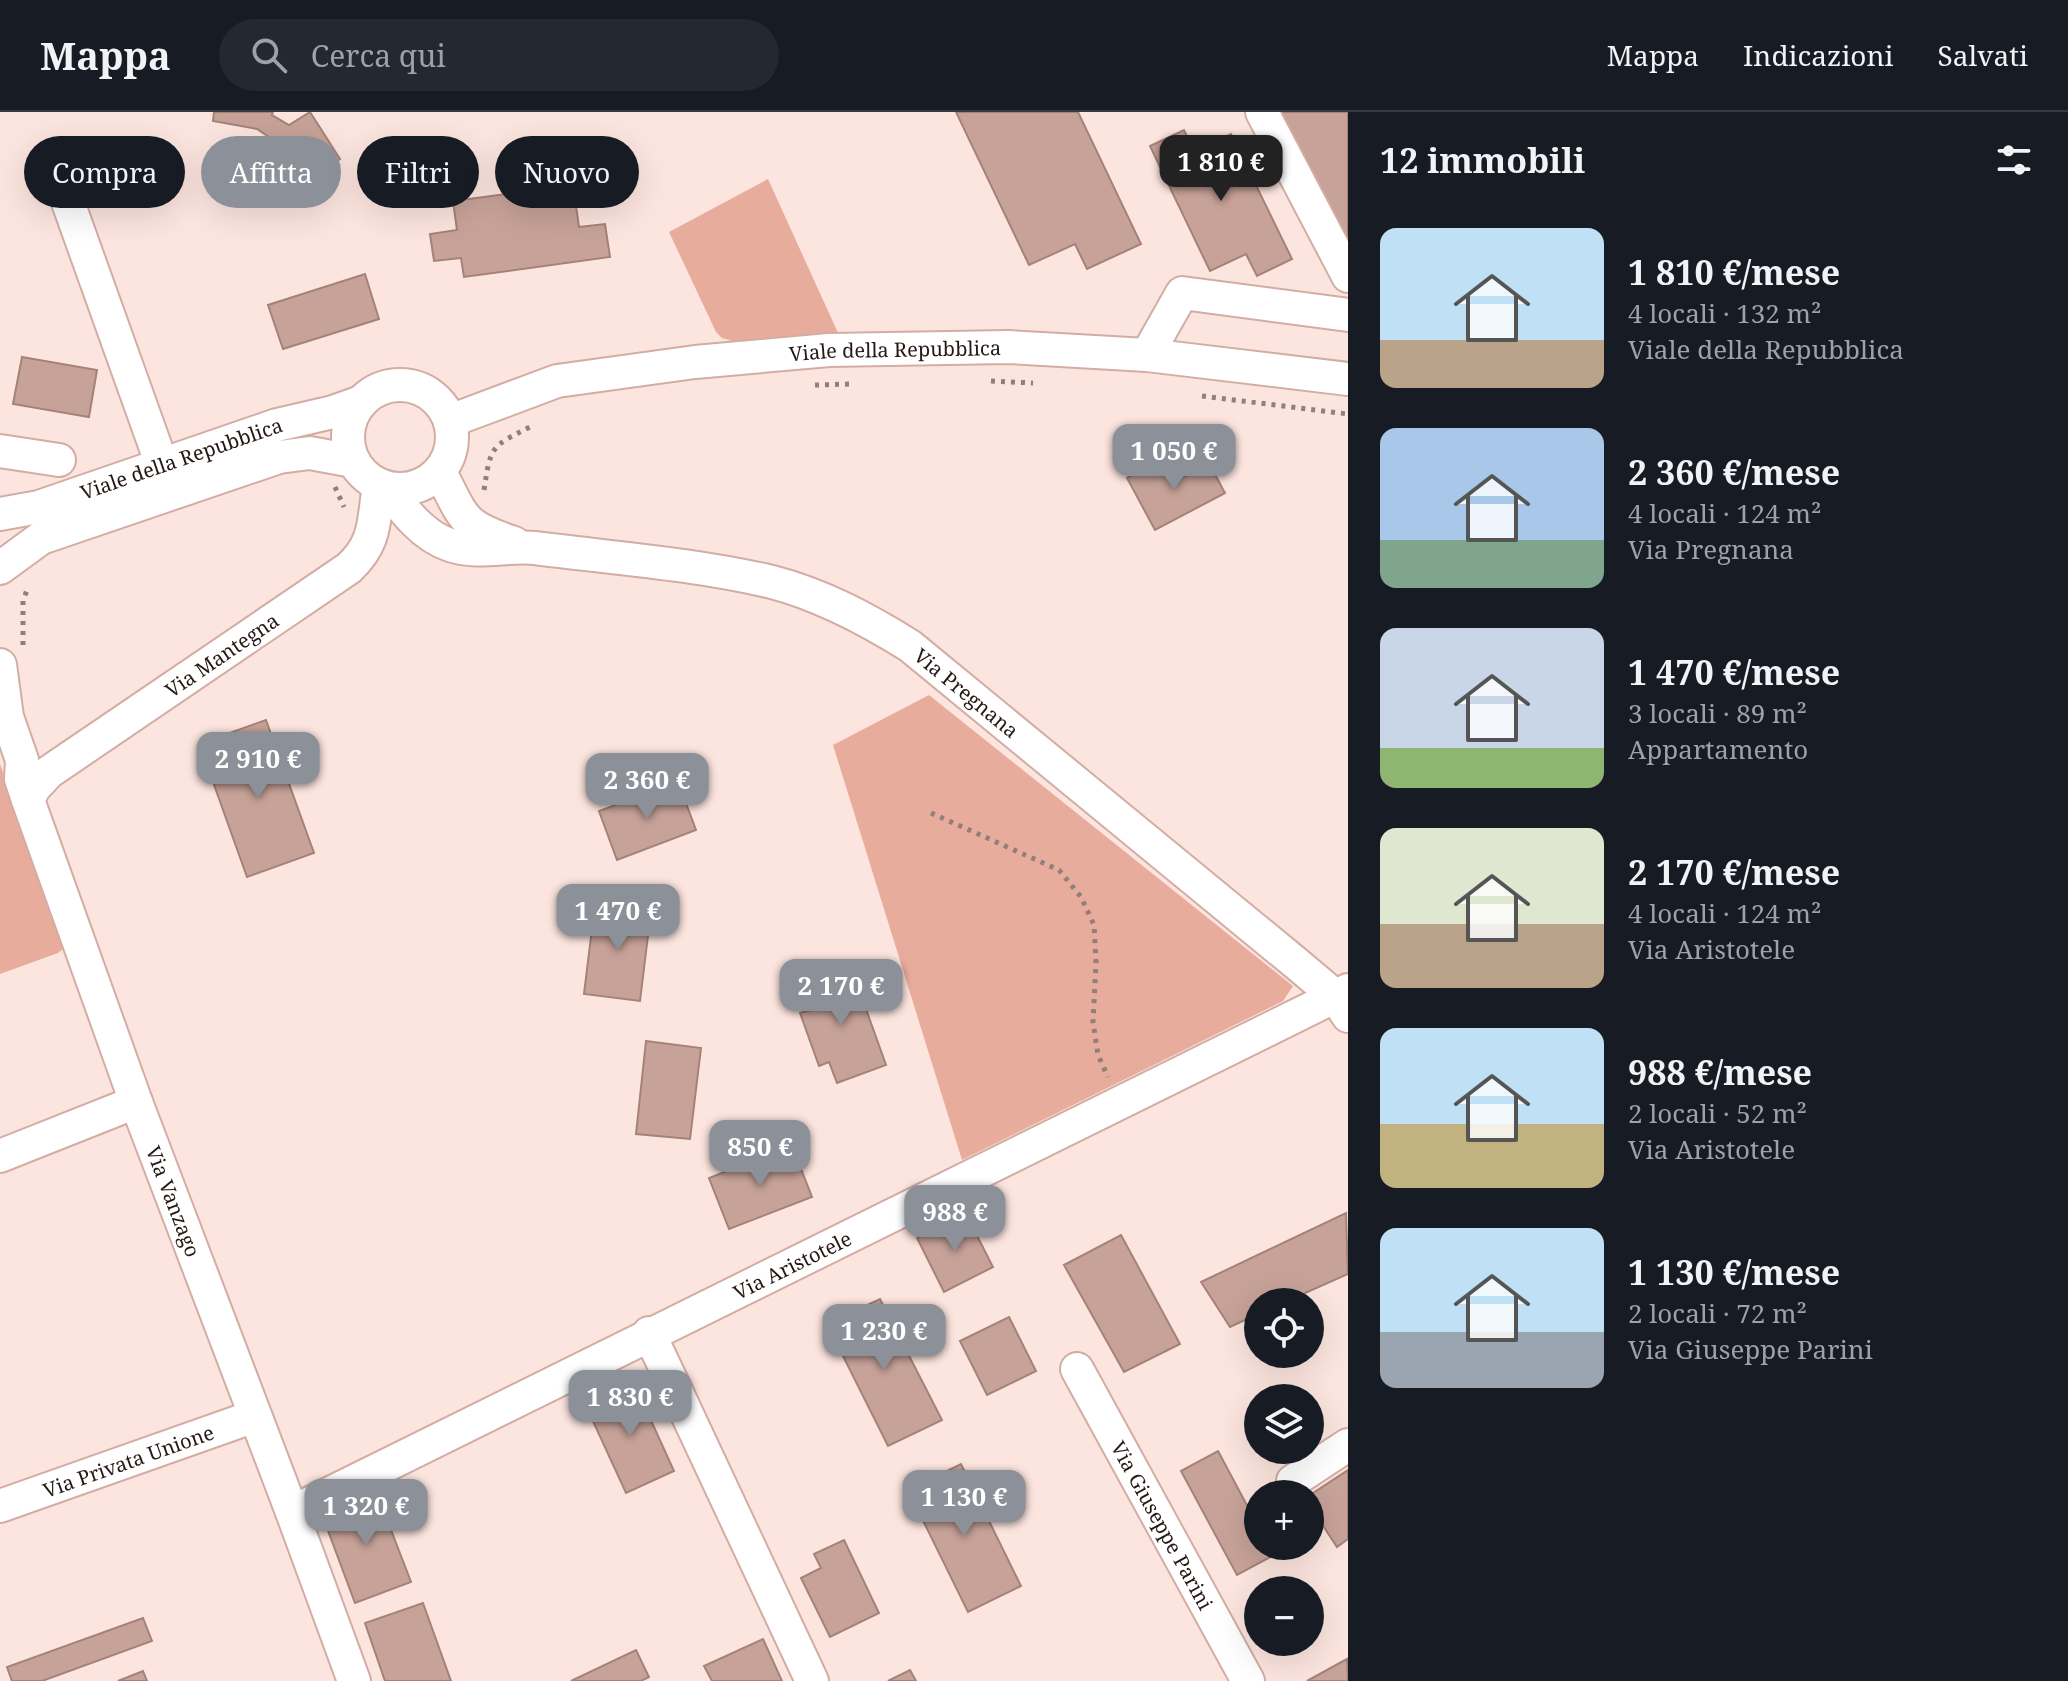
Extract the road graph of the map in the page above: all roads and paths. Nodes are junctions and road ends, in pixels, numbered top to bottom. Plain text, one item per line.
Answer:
1 (1262, 112) edge
2 (70, 208) edge
3 (1348, 276) edge
4 (1348, 315) edge
5 (1147, 355) junction
6 (1348, 379) edge
7 (987, 381) dead end
8 (864, 383) dead end
9 (1045, 383) dead end
10 (801, 386) dead end
11 (1193, 395) dead end
12 (361, 402) junction
13 (1348, 414) edge
14 (544, 420) dead end
15 (450, 421) junction
16 (0, 451) edge
17 (59, 460) dead end
18 (162, 465) junction
19 (339, 470) junction
20 (440, 472) junction
21 (384, 487) junction
22 (0, 514) edge
23 (465, 521) junction
24 (371, 537) junction
25 (524, 547) junction
26 (0, 568) edge
27 (29, 582) dead end
28 (6, 657) edge
29 (4, 711) edge
30 (36, 766) junction
31 (28, 800) joint
32 (931, 813) dead end
33 (1344, 1001) edge
34 (136, 1102) junction
35 (1119, 1103) junction
36 (0, 1156) edge
37 (649, 1333) junction
38 (1077, 1369) dead end
39 (255, 1416) junction
40 (1348, 1445) edge
41 (1295, 1480) edge
42 (0, 1506) edge
43 (292, 1512) junction
44 (354, 1681) edge
45 (812, 1681) edge
46 (1248, 1681) edge

1 - 3 street
2 - 18 street
4 - 5 street
5 - 6 street, Viale della Repubblica
5 - 15 street, Viale della Repubblica
7 - 9 path
8 - 10 path
11 - 13 path
12 - 15 street
12 - 18 street, Viale della Repubblica
12 - 19 street
14 - 23 path
15 - 20 street
16 - 17 street
18 - 22 street, Viale della Repubblica
19 - 21 street
19 - 24 path
19 - 26 street, Viale della Repubblica
20 - 21 street
20 - 23 street
21 - 24 street, Via Mantegna
21 - 25 street, Via Pregnana
23 - 25 street, Via Pregnana
24 - 30 street, Via Mantegna
25 - 33 street, Via Pregnana
27 - 28 path
28 - 29 street
29 - 30 street
30 - 31 street, Via Mantegna
31 - 34 street, Via Vanzago
32 - 35 path
33 - 35 street, Via Aristotele
34 - 36 street
34 - 39 street, Via Vanzago
35 - 37 street, Via Aristotele
37 - 43 street, Via Aristotele
37 - 45 street
38 - 46 street, Via Giuseppe Parini
39 - 42 street, Via Privata Unione
39 - 43 street, Via Vanzago
40 - 41 street
43 - 44 street, Via Vanzago

